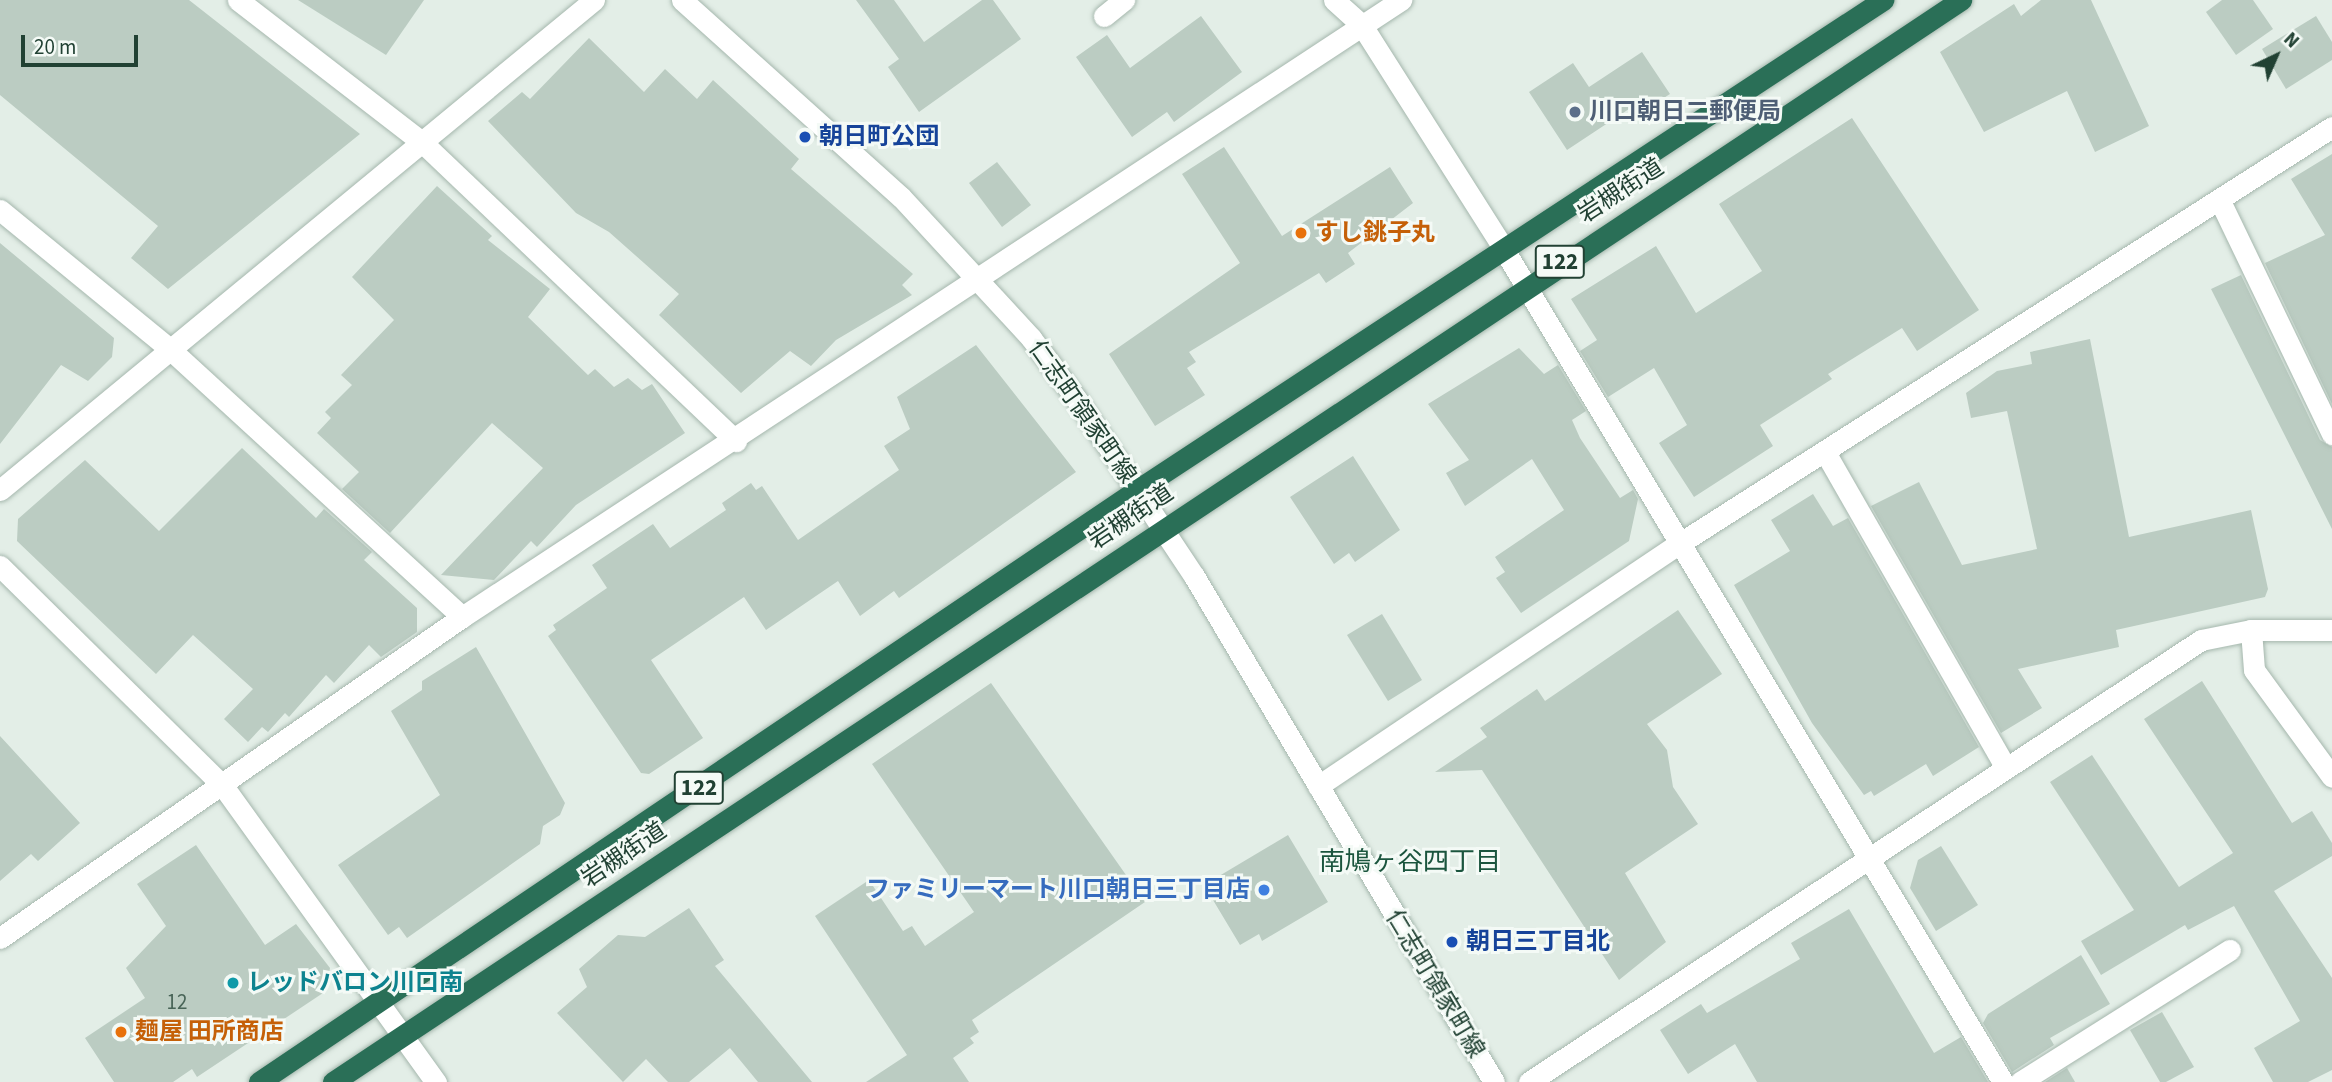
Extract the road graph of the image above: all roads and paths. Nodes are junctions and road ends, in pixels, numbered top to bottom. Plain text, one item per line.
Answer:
1 (238, 0) edge
2 (594, 0) edge
3 (682, 0) edge
4 (1124, 0) edge
5 (1334, 0) edge
6 (1401, 0) edge
7 (1883, 0) edge
8 (1961, 0) edge
9 (1104, 16) dead end
10 (1361, 24) junction
11 (2332, 127) edge
12 (424, 144) junction
13 (2220, 201) junction
14 (0, 210) edge
15 (1503, 248) junction
16 (981, 281) junction
17 (1523, 287) junction
18 (171, 350) junction
19 (2332, 434) edge
20 (736, 442) junction
21 (1825, 452) junction
22 (0, 490) edge
23 (1137, 490) junction
24 (1161, 528) junction
25 (1677, 545) junction
26 (0, 566) edge
27 (462, 617) junction
28 (2251, 630) junction
29 (2332, 630) edge
30 (2006, 768) junction
31 (2332, 777) edge
32 (223, 786) junction
33 (1318, 786) junction
34 (1866, 860) junction
35 (0, 938) edge
36 (2230, 950) dead end
37 (381, 998) junction
38 (406, 1032) junction
39 (259, 1082) edge
40 (333, 1082) edge
41 (436, 1082) edge
42 (1494, 1082) edge
43 (1530, 1082) edge
44 (2003, 1082) edge
45 (2020, 1082) edge

1 - 12 street
2 - 12 street
3 - 16 street, 仁志町領家町線
4 - 9 street
5 - 10 street
6 - 10 street
7 - 15 highway, 岩槻街道 / 122
8 - 17 highway, 岩槻街道 / 122
10 - 15 street
10 - 16 street
11 - 13 street
12 - 18 street
12 - 20 street
13 - 19 street
13 - 21 street
14 - 18 street
15 - 17 street
15 - 23 highway, 岩槻街道 / 122
16 - 20 street
16 - 23 street, 仁志町領家町線
17 - 24 highway, 岩槻街道 / 122
17 - 25 street
18 - 22 street
18 - 27 street
20 - 27 street
21 - 25 street
21 - 30 street
23 - 24 street, 仁志町領家町線
23 - 37 highway, 岩槻街道 / 122
24 - 33 street, 仁志町領家町線
24 - 38 highway, 岩槻街道 / 122
25 - 33 street
25 - 34 street
26 - 32 street
27 - 32 street
28 - 29 street
28 - 30 street
28 - 31 street
30 - 34 street
32 - 35 street
32 - 37 street
33 - 42 street, 仁志町領家町線
34 - 43 street
34 - 44 street
36 - 45 street
37 - 38 street
37 - 39 highway, 岩槻街道 / 122
38 - 40 highway, 岩槻街道 / 122
38 - 41 street

